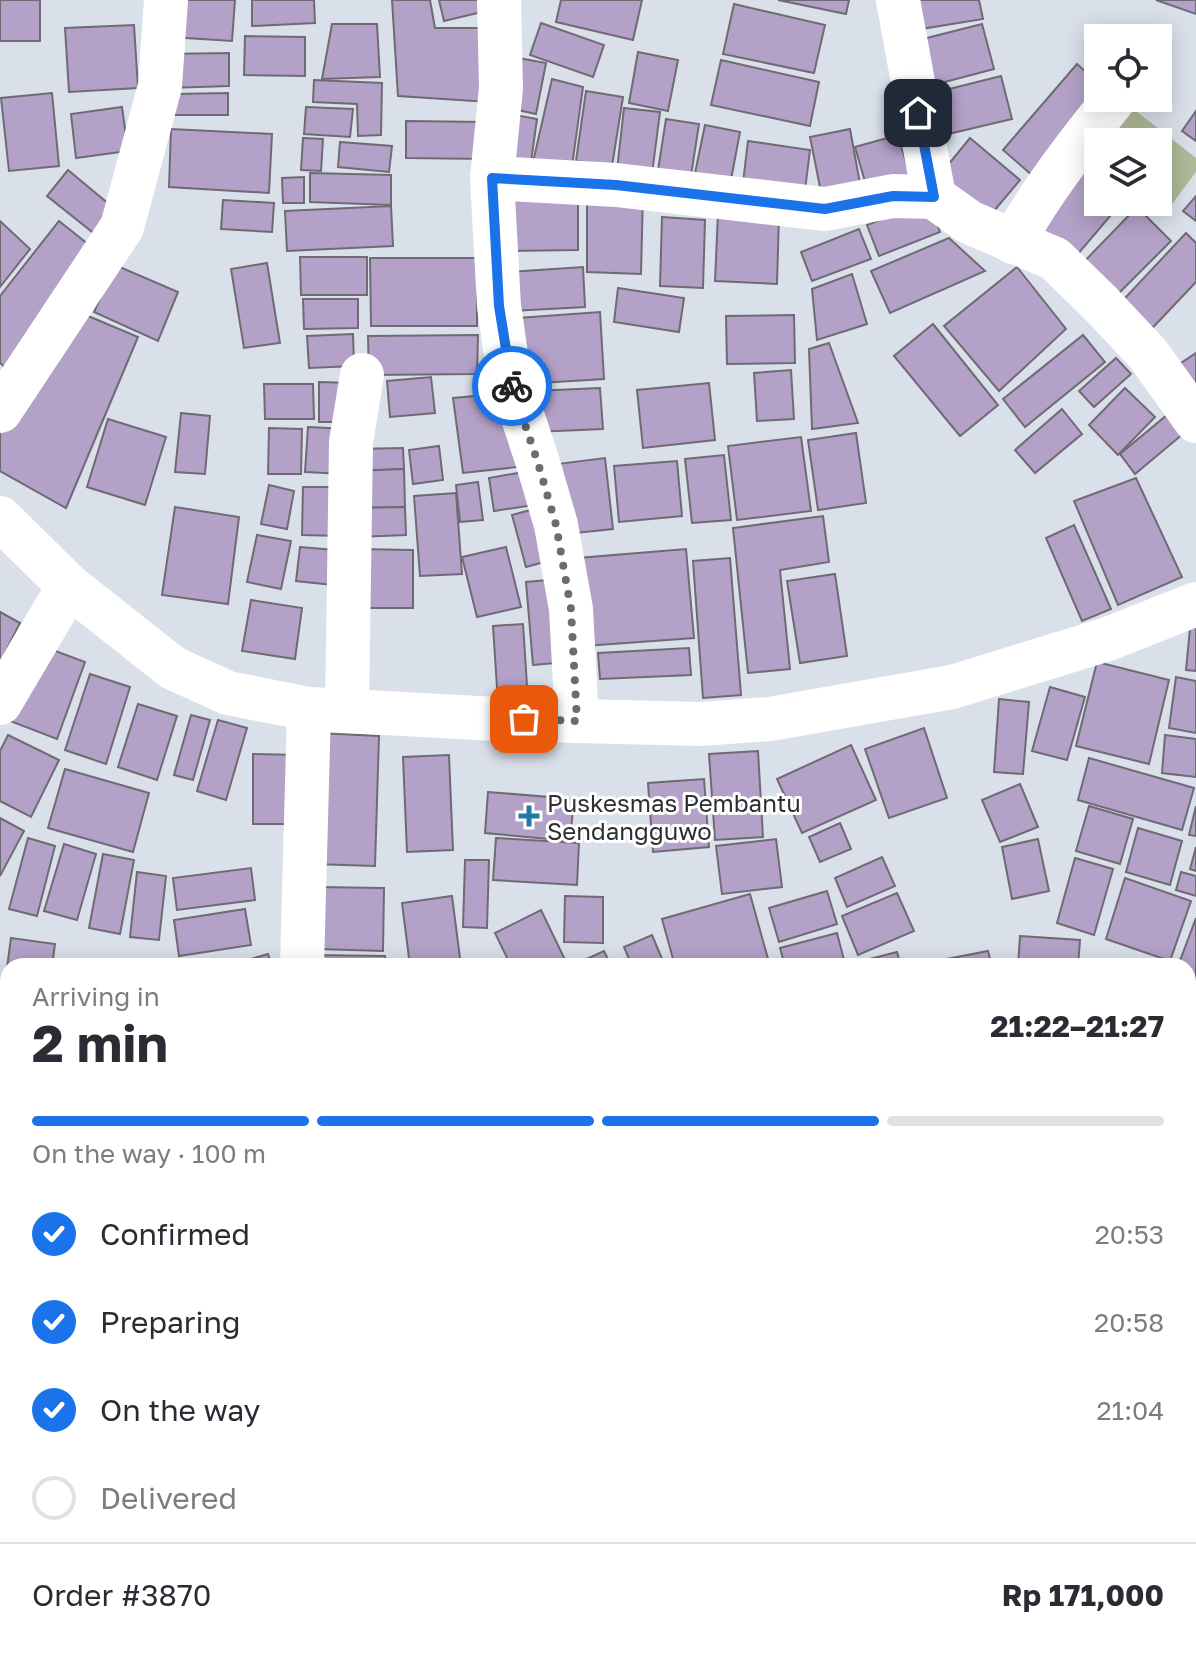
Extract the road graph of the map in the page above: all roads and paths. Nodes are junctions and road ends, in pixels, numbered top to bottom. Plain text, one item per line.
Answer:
1 (166, 0) edge
2 (499, 0) edge
3 (898, 0) edge
4 (1104, 112) edge
5 (492, 178) junction
6 (934, 197) junction
7 (1013, 242) junction
8 (362, 375) dead end
9 (0, 411) edge
10 (1196, 421) edge
11 (0, 518) edge
12 (69, 586) junction
13 (1196, 604) edge
14 (0, 703) edge
15 (328, 710) junction
16 (577, 721) junction
17 (303, 958) edge

1 - 9 street
2 - 5 street
3 - 6 street
4 - 7 street
5 - 6 street
5 - 16 street
6 - 7 street
7 - 10 street
8 - 15 street
11 - 12 street
12 - 14 street
12 - 15 street
13 - 16 street
15 - 16 street
15 - 17 street

